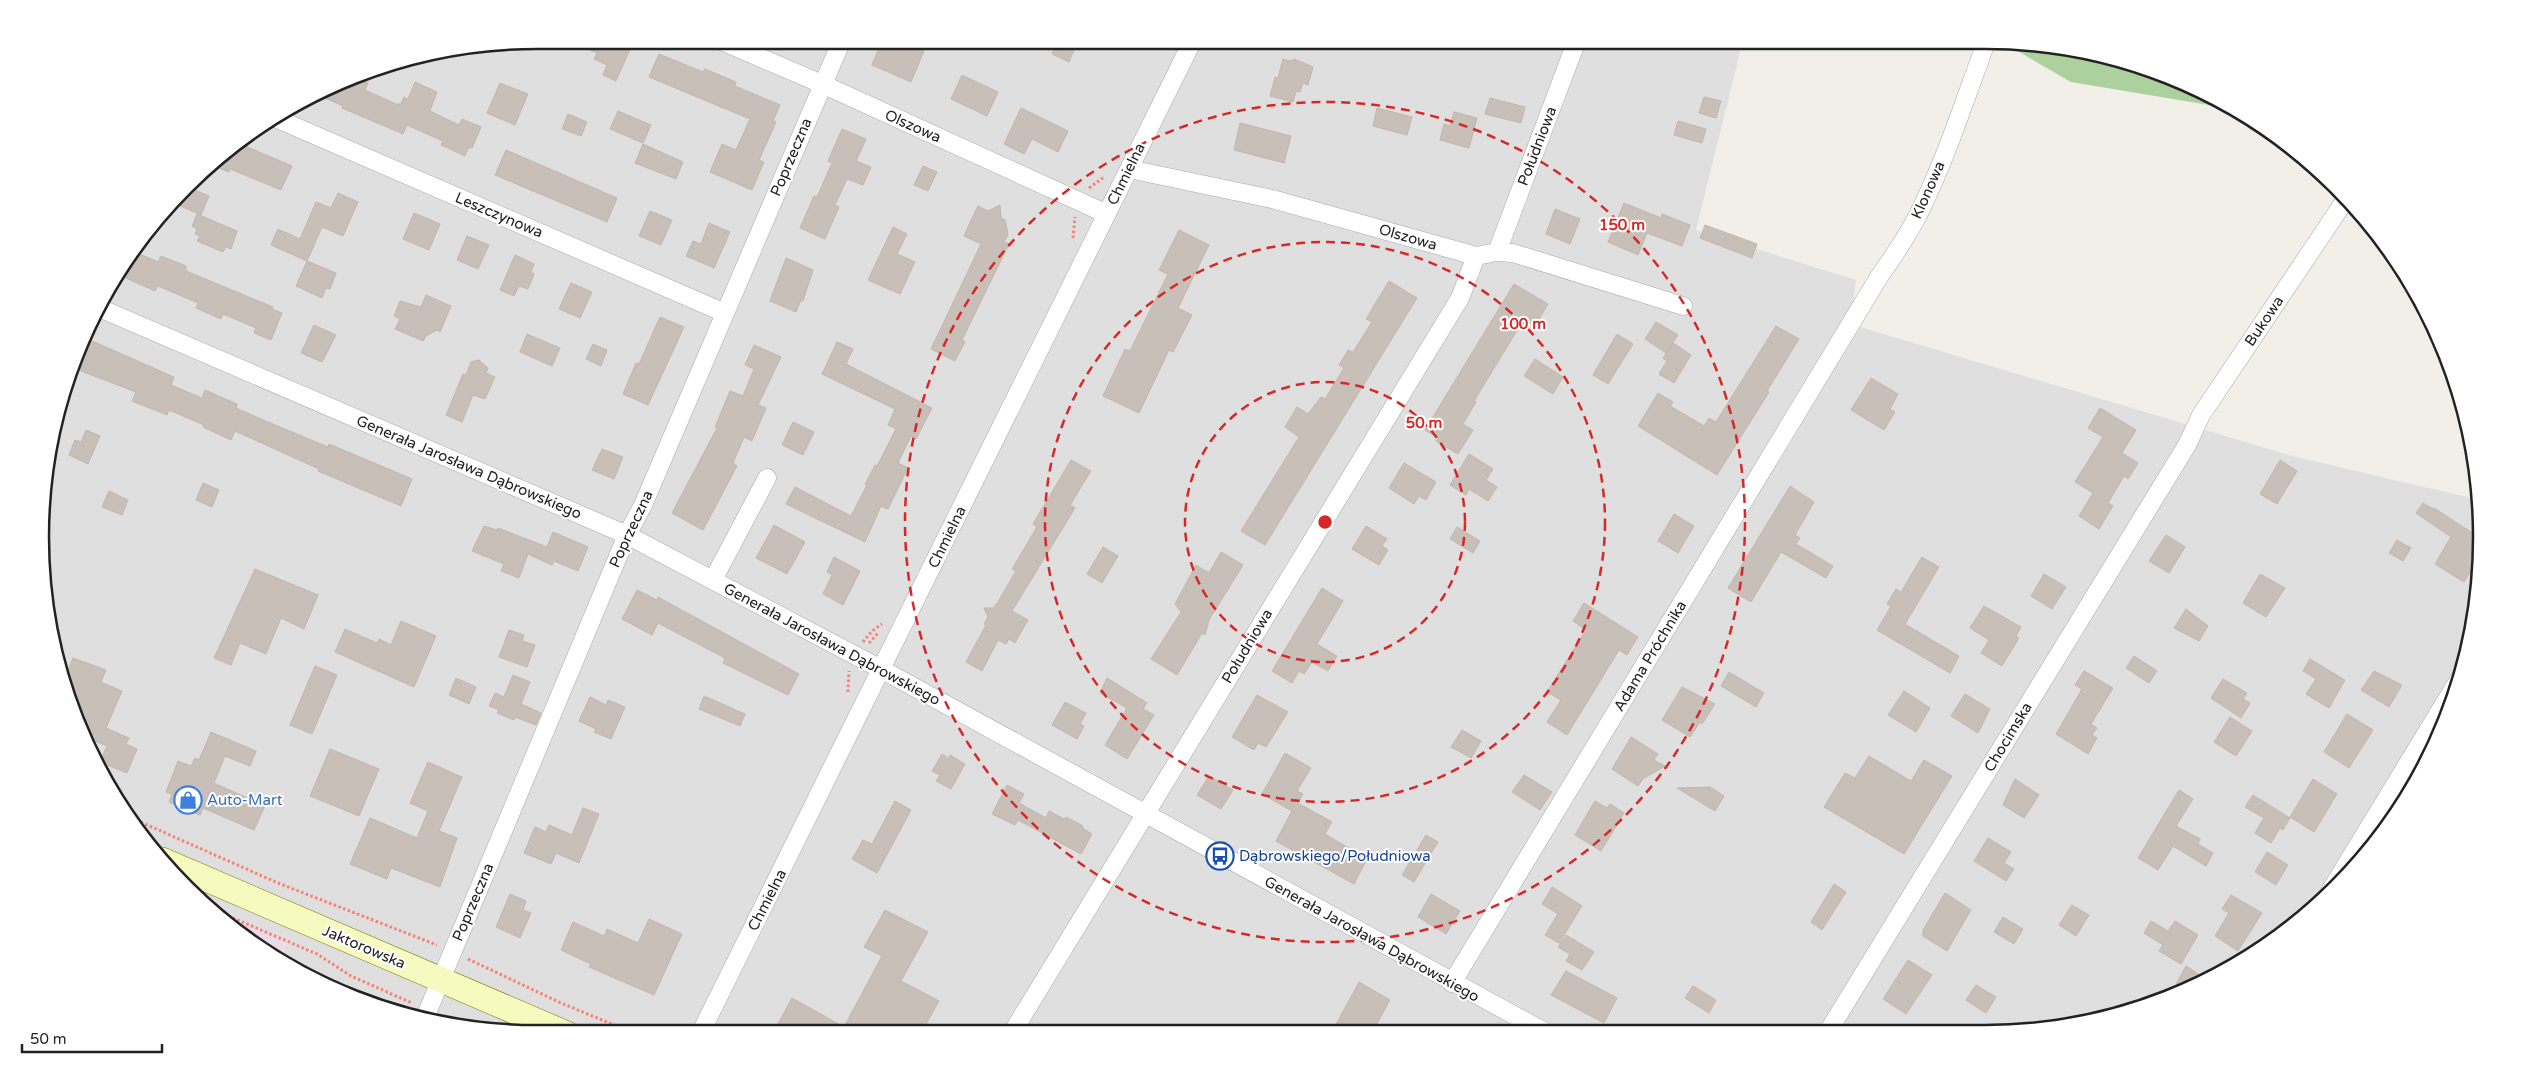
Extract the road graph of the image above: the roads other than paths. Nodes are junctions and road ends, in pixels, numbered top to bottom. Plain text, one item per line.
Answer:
1 (740, 49) edge
2 (838, 49) edge
3 (1189, 49) edge
4 (1574, 49) edge
5 (1984, 49) edge
6 (822, 84) junction
7 (282, 121) edge
8 (1129, 169) junction
9 (2342, 205) edge
10 (1107, 214) junction
11 (1497, 252) junction
12 (1476, 256) junction
13 (1684, 306) dead end
14 (105, 310) edge
15 (725, 313) junction
16 (1847, 330) joint
17 (2187, 445) joint
18 (767, 478) dead end
19 (627, 535) junction
20 (713, 580) junction
21 (881, 669) junction
22 (2442, 707) edge
23 (1145, 814) junction
24 (2346, 865) edge
25 (177, 867) edge
26 (440, 980) junction
27 (1452, 983) junction
28 (427, 1013) edge
29 (546, 1025) edge
30 (704, 1025) edge
31 (1017, 1025) edge
32 (1532, 1025) edge
33 (1832, 1025) edge

1 - 6 street, Olszowa
2 - 6 street, Poprzeczna
3 - 8 street, Chmielna
4 - 11 street, Południowa
5 - 16 street, Klonowa
6 - 10 street, Olszowa
6 - 15 street, Poprzeczna
7 - 15 street, Leszczynowa
8 - 10 street, Chmielna
8 - 12 street, Olszowa
9 - 17 street, Bukowa
10 - 21 street, Chmielna
11 - 12 street, Olszowa
11 - 13 street, Olszowa
12 - 23 street, Południowa
14 - 19 street, Generała Jarosława Dąbrowskiego
15 - 19 street, Poprzeczna
16 - 27 street, Adama Próchnika
17 - 33 street, Chocimska
18 - 20 street
19 - 20 street, Generała Jarosława Dąbrowskiego
19 - 26 street, Poprzeczna
20 - 21 street, Generała Jarosława Dąbrowskiego
21 - 23 street, Generała Jarosława Dąbrowskiego
21 - 30 street, Chmielna
22 - 24 street
23 - 27 street, Generała Jarosława Dąbrowskiego
23 - 31 street, Południowa
25 - 26 main road, Jaktorowska
26 - 28 street, Poprzeczna
26 - 29 main road, Jaktorowska
27 - 32 street, Generała Jarosława Dąbrowskiego

